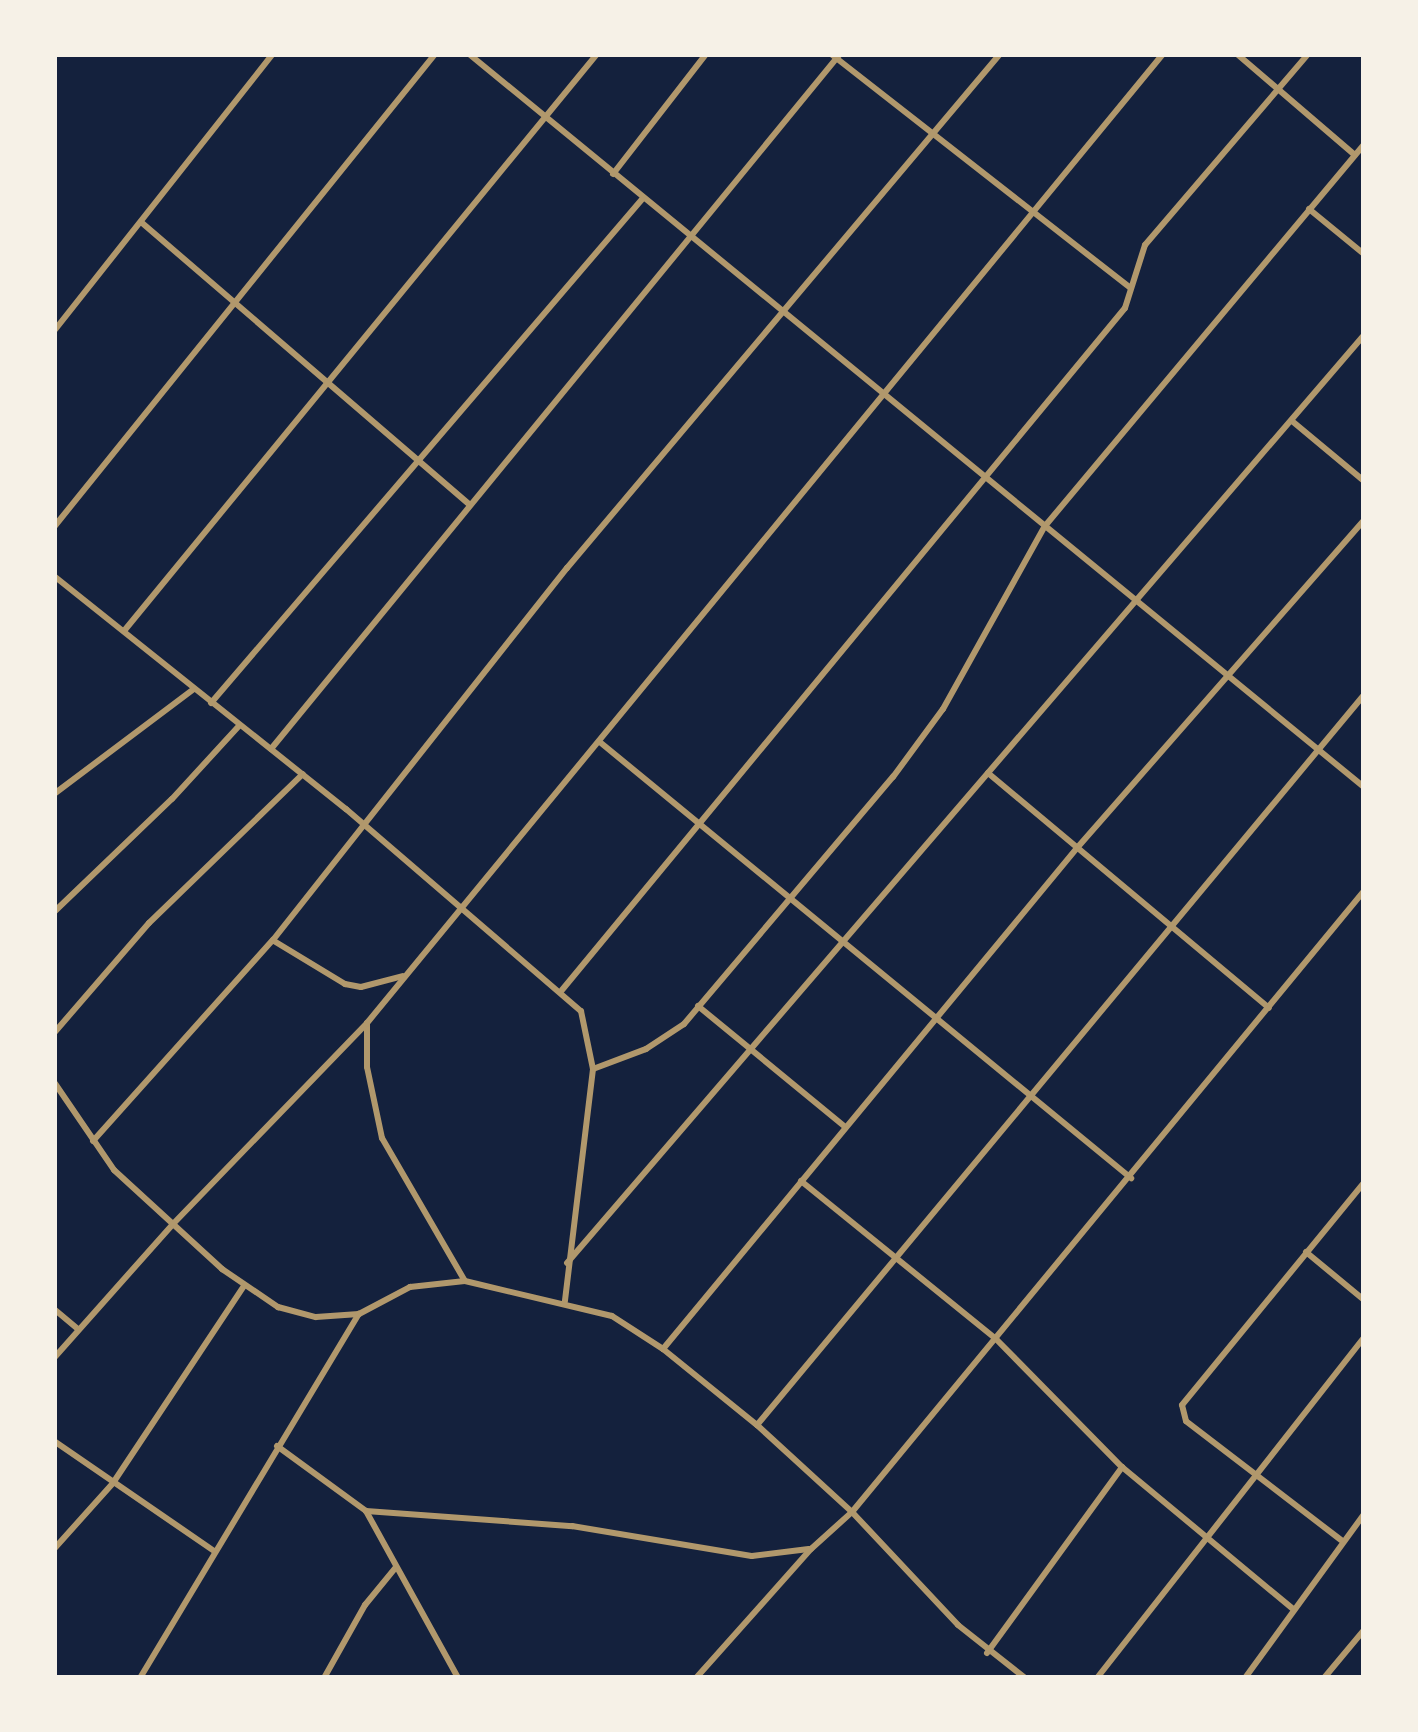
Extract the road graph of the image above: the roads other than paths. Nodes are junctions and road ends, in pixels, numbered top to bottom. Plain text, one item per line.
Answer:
1 (273, 54) edge
2 (435, 54) edge
3 (469, 54) edge
4 (597, 54) edge
5 (706, 54) edge
6 (1000, 54) edge
7 (1162, 54) edge
8 (1237, 54) edge
9 (1308, 54) edge
10 (836, 55) edge
11 (1278, 92) junction
12 (545, 116) junction
13 (932, 134) junction
14 (1364, 144) edge
15 (1354, 155) junction
16 (613, 174) junction
17 (643, 198) junction
18 (1309, 209) junction
19 (1031, 212) junction
20 (141, 222) junction
21 (690, 237) junction
22 (1364, 254) edge
23 (1131, 288) junction
24 (232, 301) junction
25 (784, 314) junction
26 (54, 331) edge
27 (1364, 335) edge
28 (325, 380) junction
29 (884, 396) junction
30 (1292, 421) junction
31 (417, 459) junction
32 (986, 474) junction
33 (1364, 481) edge
34 (469, 504) junction
35 (1364, 520) edge
36 (1045, 526) junction
37 (54, 527) edge
38 (54, 576) edge
39 (1135, 602) junction
40 (124, 631) junction
41 (1223, 676) junction
42 (194, 688) junction
43 (1364, 695) edge
44 (211, 703) junction
45 (239, 726) junction
46 (601, 742) junction
47 (271, 749) junction
48 (1318, 751) junction
49 (988, 773) junction
50 (303, 774) junction
51 (1364, 787) edge
52 (54, 794) edge
53 (363, 823) junction
54 (701, 826) junction
55 (1076, 848) junction
56 (1364, 891) edge
57 (790, 898) junction
58 (462, 910) junction
59 (54, 912) edge
60 (1171, 925) junction
61 (273, 940) junction
62 (846, 941) junction
63 (406, 975) junction
64 (562, 990) junction
65 (698, 1006) junction
66 (1269, 1008) junction
67 (936, 1018) junction
68 (367, 1023) junction
69 (54, 1033) edge
70 (752, 1049) junction
71 (593, 1069) junction
72 (54, 1082) edge
73 (1030, 1097) junction
74 (845, 1127) junction
75 (93, 1141) junction
76 (1131, 1178) junction
77 (801, 1181) junction
78 (1364, 1183) edge
79 (173, 1224) junction
80 (1306, 1252) junction
81 (896, 1257) junction
82 (567, 1263) junction
83 (465, 1281) junction
84 (244, 1286) junction
85 (1363, 1295) edge
86 (566, 1301) junction
87 (54, 1309) edge
88 (359, 1314) junction
89 (77, 1328) junction
90 (1364, 1336) edge
91 (996, 1339) junction
92 (663, 1349) junction
93 (54, 1358) edge
94 (757, 1425) junction
95 (54, 1441) edge
96 (277, 1446) junction
97 (1122, 1467) junction
98 (1255, 1477) junction
99 (113, 1483) junction
100 (366, 1511) junction
101 (852, 1512) junction
102 (1364, 1514) edge
103 (1203, 1538) junction
104 (1341, 1540) junction
105 (811, 1549) junction
106 (54, 1550) edge
107 (214, 1550) junction
108 (396, 1567) junction
109 (1292, 1608) junction
110 (1364, 1630) edge
111 (987, 1653) junction
112 (140, 1678) edge
113 (324, 1678) edge
114 (458, 1678) edge
115 (696, 1678) edge
116 (1024, 1678) edge
117 (1097, 1678) edge
118 (1245, 1678) edge
119 (1324, 1678) edge

1 - 20 street
2 - 24 street
3 - 12 street
4 - 12 street
5 - 16 street
6 - 13 street
7 - 19 street
8 - 11 street
9 - 11 street
10 - 13 street
10 - 21 street
11 - 15 street
11 - 23 street
12 - 16 street
12 - 28 street
13 - 19 street
13 - 25 street
14 - 15 street
15 - 18 street
16 - 17 street
17 - 21 street
17 - 31 street
18 - 22 street
18 - 36 street
19 - 23 street
19 - 29 street
20 - 24 street
20 - 26 street
21 - 25 street
21 - 34 street
23 - 32 street
24 - 28 street
24 - 37 street
25 - 29 street
25 - 53 street
27 - 30 street
28 - 31 street
28 - 40 street
29 - 32 street
29 - 46 street
30 - 33 street
30 - 39 street
31 - 34 street
31 - 44 street
32 - 36 street
32 - 54 street
34 - 47 street
35 - 41 street
36 - 39 street
36 - 57 street
38 - 40 street
39 - 41 street
39 - 49 street
40 - 42 street
41 - 48 street
41 - 55 street
42 - 44 street
42 - 52 street
43 - 48 street
44 - 45 street
45 - 47 street
45 - 59 street
46 - 54 street
46 - 58 street
47 - 50 street
48 - 51 street
48 - 60 street
49 - 55 street
49 - 62 street
50 - 53 street
50 - 69 street
53 - 58 street
53 - 61 street
54 - 57 street
54 - 64 street
55 - 60 street
55 - 67 street
56 - 66 street
57 - 62 street
57 - 65 street
58 - 63 street
58 - 64 street
60 - 66 street
60 - 73 street
61 - 63 street
61 - 75 street
62 - 67 street
62 - 70 street
63 - 68 street
64 - 71 street
65 - 70 street
65 - 71 street
66 - 76 street
67 - 73 street
67 - 74 street
68 - 79 street
68 - 83 street
70 - 74 street
70 - 82 street
71 - 82 street
72 - 75 street
73 - 76 street
73 - 81 street
74 - 77 street
75 - 79 street
76 - 91 street
77 - 81 street
77 - 92 street
78 - 80 street
79 - 84 street
79 - 89 street
80 - 85 street
80 - 98 street
81 - 91 street
81 - 94 street
82 - 86 street
83 - 86 street
83 - 88 street
84 - 88 street
84 - 99 street
86 - 92 street
87 - 89 street
88 - 96 street
89 - 93 street
90 - 98 street
91 - 97 street
91 - 101 street
92 - 94 street
94 - 101 street
95 - 99 street
96 - 100 street
96 - 107 street
97 - 103 street
97 - 111 street
98 - 103 street
98 - 104 street
99 - 106 street
99 - 107 street
100 - 105 street
100 - 108 street
101 - 105 street
101 - 111 street
102 - 104 street
103 - 109 street
103 - 117 street
104 - 109 street
105 - 115 street
107 - 112 street
108 - 113 street
108 - 114 street
109 - 118 street
110 - 119 street
111 - 116 street

